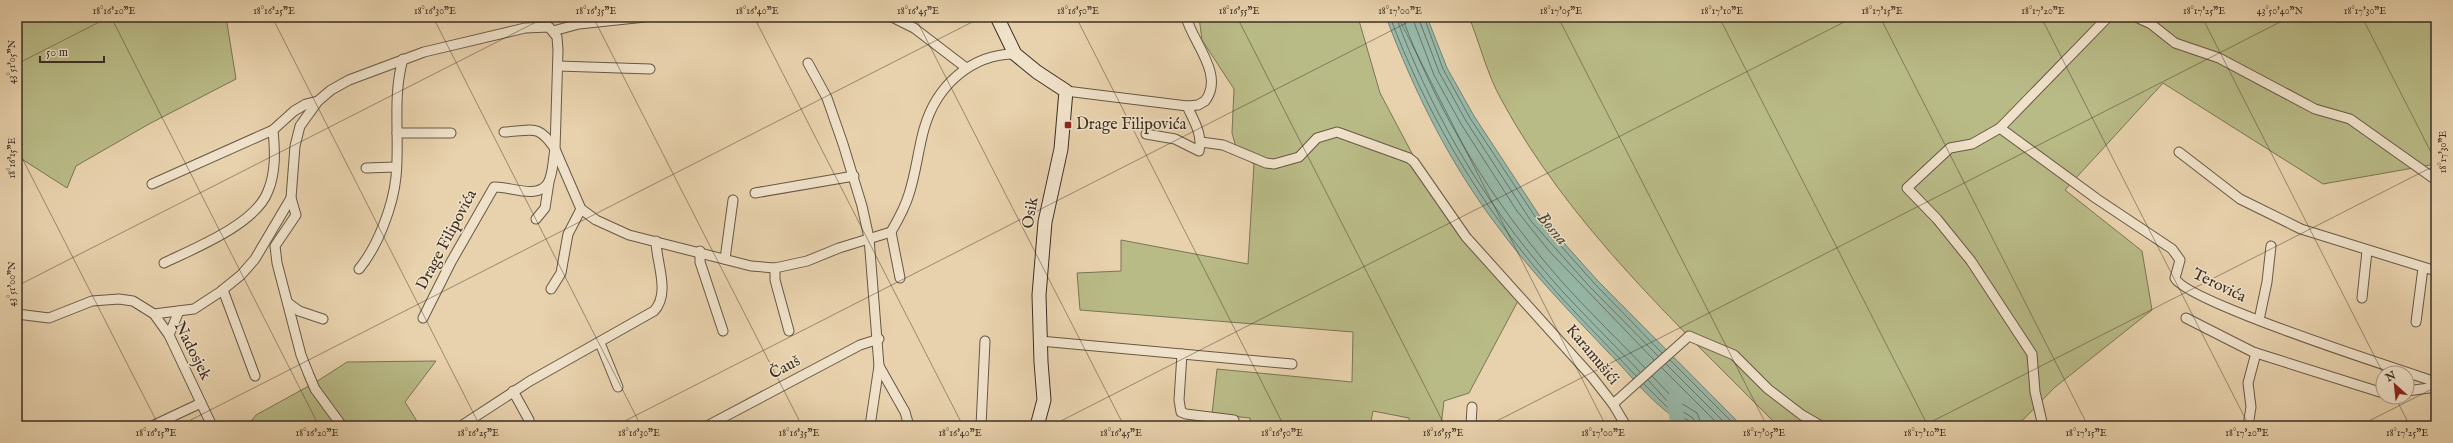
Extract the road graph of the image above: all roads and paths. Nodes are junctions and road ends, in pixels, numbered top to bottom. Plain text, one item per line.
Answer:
1 (644, 17) edge
2 (892, 17) edge
3 (997, 17) edge
4 (1186, 17) edge
5 (2108, 17) edge
6 (2136, 17) edge
7 (553, 31) junction
8 (1016, 54) junction
9 (403, 59) junction
10 (808, 63) dead end
11 (558, 66) junction
12 (965, 67) junction
13 (650, 69) dead end
14 (1066, 91) junction
15 (318, 101) junction
16 (1187, 106) junction
17 (2000, 128) junction
18 (273, 130) junction
19 (504, 132) dead end
20 (397, 133) junction
21 (451, 133) dead end
22 (1146, 134) dead end
23 (1201, 142) junction
24 (555, 149) junction
25 (2179, 152) dead end
26 (396, 167) junction
27 (366, 168) dead end
28 (854, 176) junction
29 (2435, 180) edge
30 (549, 182) junction
31 (152, 184) dead end
32 (755, 193) dead end
33 (291, 198) junction
34 (733, 200) dead end
35 (581, 209) junction
36 (536, 219) dead end
37 (891, 232) junction
38 (869, 238) junction
39 (656, 241) junction
40 (2271, 246) dead end
41 (2368, 251) junction
42 (700, 252) junction
43 (725, 259) junction
44 (164, 263) dead end
45 (775, 268) junction
46 (2423, 268) junction
47 (359, 269) dead end
48 (2436, 271) edge
49 (900, 278) dead end
50 (551, 289) dead end
51 (223, 290) junction
52 (2362, 298) dead end
53 (288, 303) junction
54 (179, 311) junction
55 (17, 314) edge
56 (154, 314) junction
57 (422, 318) dead end
58 (2186, 318) dead end
59 (323, 319) dead end
60 (2259, 320) junction
61 (2416, 322) dead end
62 (723, 331) dead end
63 (789, 331) dead end
64 (169, 335) junction
65 (879, 339) junction
66 (985, 341) dead end
67 (1040, 341) junction
68 (600, 343) junction
69 (2256, 353) junction
70 (1182, 354) junction
71 (1292, 364) dead end
72 (879, 366) junction
73 (255, 376) dead end
74 (2436, 383) edge
75 (618, 387) dead end
76 (2375, 390) edge
77 (2415, 390) edge
78 (513, 391) junction
79 (201, 403) junction
80 (1613, 404) junction
81 (1472, 407) dead end
82 (529, 420) dead end
83 (1234, 420) dead end
84 (152, 426) edge
85 (212, 426) edge
86 (342, 426) edge
87 (461, 426) edge
88 (707, 426) edge
89 (870, 426) edge
90 (909, 426) edge
91 (981, 426) edge
92 (1037, 426) edge
93 (1471, 426) edge
94 (1626, 426) edge
95 (1821, 426) edge
96 (2043, 426) edge
97 (2248, 426) edge

1 - 7 street
2 - 12 street
3 - 8 main road
4 - 16 street
5 - 17 street
6 - 29 street
7 - 9 street
7 - 11 street
8 - 12 street
8 - 14 main road
9 - 15 street
9 - 20 street
10 - 28 street
11 - 13 street
11 - 24 street
12 - 37 street
14 - 16 street
14 - 67 main road, Osik
15 - 18 street
15 - 33 street
16 - 23 street
17 - 60 street, Terovića
17 - 96 street
18 - 31 street
18 - 44 street
19 - 24 street
20 - 21 street
20 - 26 street
22 - 23 street
23 - 80 street, Karamušići
24 - 30 street
24 - 35 street
25 - 41 street
26 - 27 street
26 - 47 street
28 - 32 street
28 - 38 street
30 - 36 street
30 - 57 street, Drage Filipovića
33 - 51 street
33 - 53 street
34 - 43 street
35 - 39 street
35 - 50 street
37 - 38 street
37 - 49 street
38 - 45 street
38 - 65 street
39 - 42 street
39 - 68 street
40 - 60 street
41 - 46 street
41 - 52 street
42 - 43 street
42 - 62 street
43 - 45 street
45 - 63 street
46 - 48 street
46 - 61 street
51 - 54 street
51 - 73 street
53 - 59 street
53 - 86 street
54 - 56 street
54 - 64 street
55 - 56 street, Nadosjek
56 - 64 street, Nadosjek
58 - 69 street
60 - 74 street, Terovića
64 - 79 street, Nadosjek
65 - 72 street
65 - 88 street, Čauš
66 - 91 street
67 - 70 street
67 - 92 main road, Osik
68 - 75 street
68 - 78 street
69 - 76 street
69 - 97 street
70 - 71 street
70 - 83 street
72 - 89 street
72 - 90 street
74 - 77 street, Terovića
78 - 82 street
78 - 87 street
79 - 84 street
79 - 85 street, Nadosjek
80 - 94 street, Karamušići
80 - 95 street
81 - 93 street

